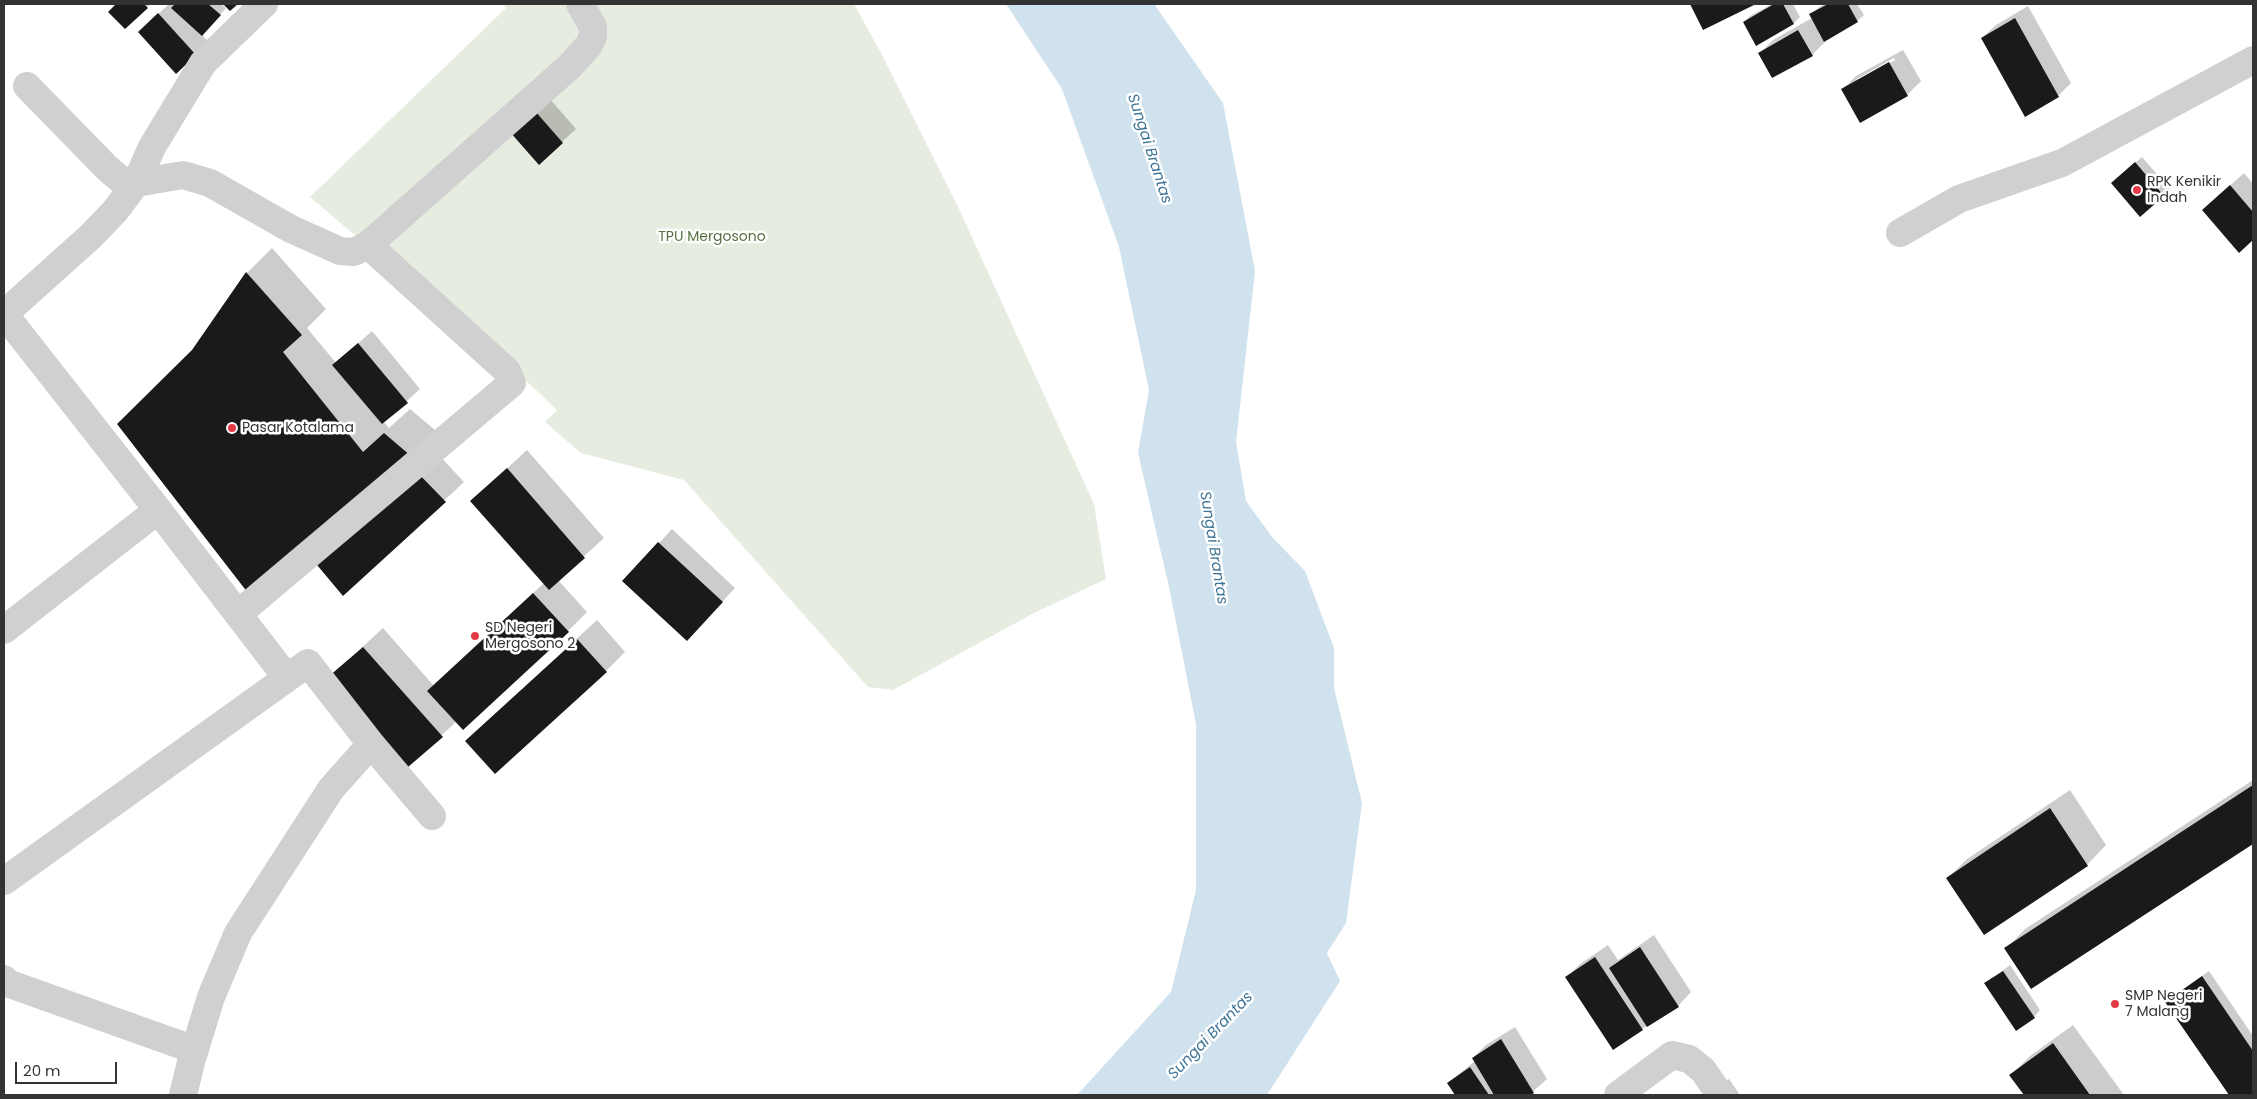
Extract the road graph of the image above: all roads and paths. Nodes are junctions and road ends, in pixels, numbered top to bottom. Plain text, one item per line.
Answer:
1 (264, 4) edge
2 (580, 4) edge
3 (2253, 60) edge
4 (27, 86) dead end
5 (136, 183) junction
6 (1900, 233) dead end
7 (368, 245) junction
8 (4, 314) edge
9 (158, 510) junction
10 (238, 614) junction
11 (4, 630) edge
12 (287, 678) junction
13 (371, 744) junction
14 (432, 816) dead end
15 (4, 881) edge
16 (5, 982) edge
17 (195, 1050) junction
18 (183, 1095) edge
19 (1618, 1095) edge
20 (1720, 1095) edge

1 - 5 street
2 - 7 street
3 - 6 street
4 - 5 street
5 - 7 street
5 - 8 street
7 - 10 street
8 - 9 street
9 - 10 street
9 - 11 street
10 - 12 street
12 - 13 street
12 - 15 street
13 - 14 street
13 - 17 street
16 - 17 street
17 - 18 street
19 - 20 street

